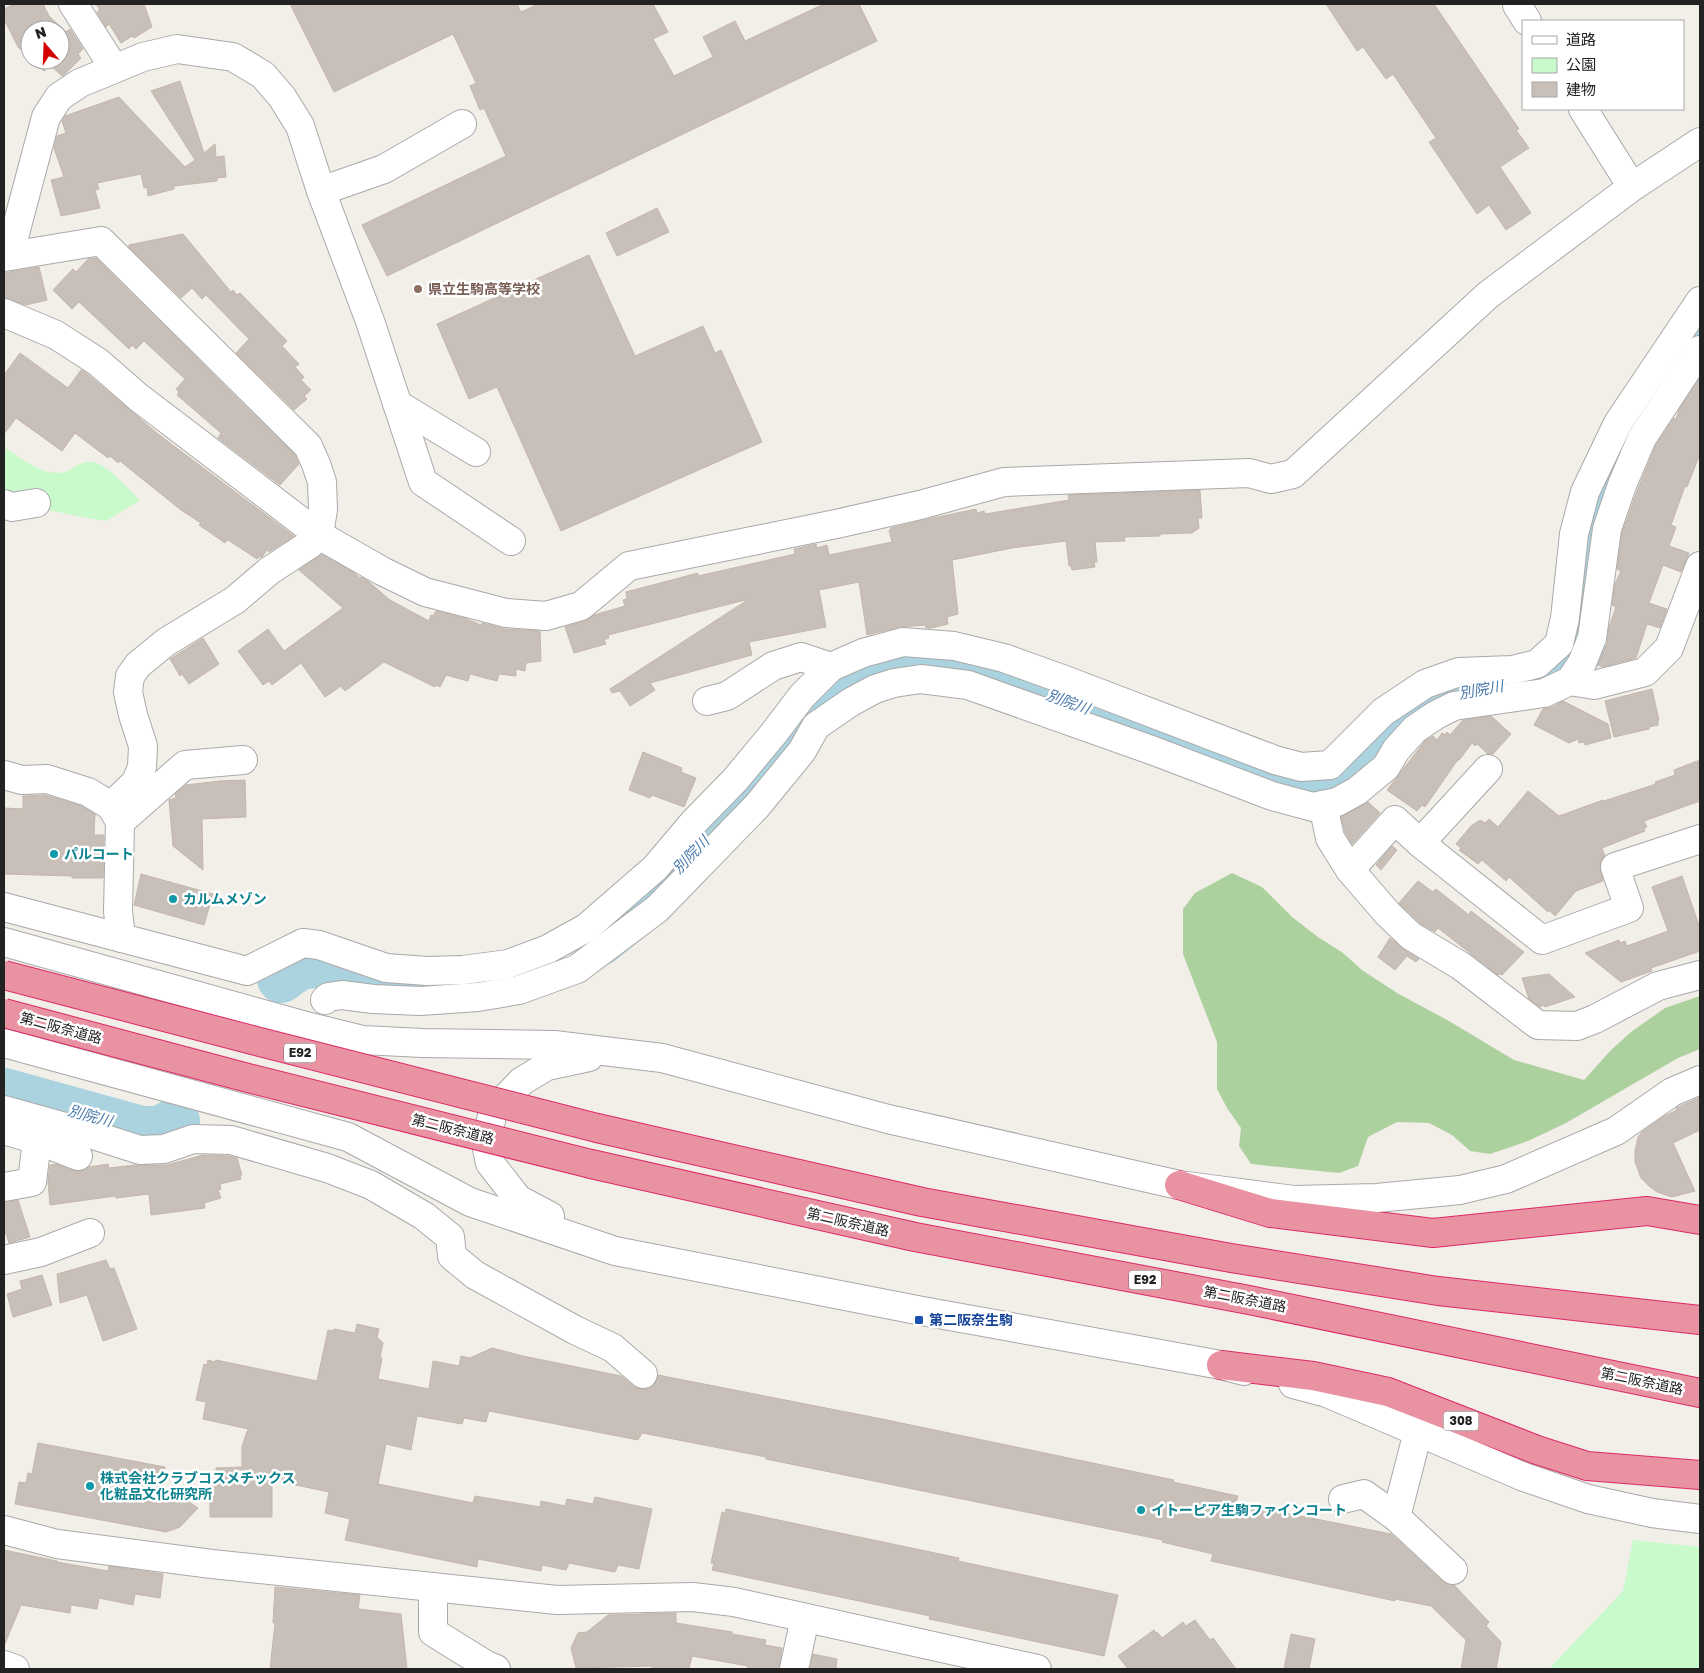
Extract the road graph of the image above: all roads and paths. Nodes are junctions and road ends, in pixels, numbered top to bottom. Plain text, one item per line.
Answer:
1 (73, 4) edge
2 (114, 68) junction
3 (1584, 110) edge
4 (462, 124) dead end
5 (1700, 142) edge
6 (1632, 187) junction
7 (321, 192) junction
8 (7, 257) edge
9 (1700, 301) edge
10 (4, 313) edge
11 (1700, 350) edge
12 (397, 404) junction
13 (476, 452) dead end
14 (4, 504) edge
15 (36, 504) dead end
16 (319, 535) junction
17 (512, 541) dead end
18 (1700, 566) edge
19 (831, 668) junction
20 (1570, 681) junction
21 (707, 701) dead end
22 (243, 760) dead end
23 (1488, 769) dead end
24 (4, 775) edge
25 (1322, 805) junction
26 (115, 814) junction
27 (1700, 839) edge
28 (1420, 843) junction
29 (1350, 870) junction
30 (4, 907) edge
31 (121, 938) junction
32 (4, 942) edge
33 (4, 975) edge
34 (1700, 975) edge
35 (325, 1000) dead end
36 (4, 1012) edge
37 (4, 1043) edge
38 (613, 1052) junction
39 (1700, 1080) edge
40 (4, 1110) edge
41 (4, 1130) edge
42 (37, 1140) junction
43 (78, 1156) dead end
44 (1179, 1185) junction
45 (4, 1187) edge
46 (1700, 1220) edge
47 (90, 1233) dead end
48 (615, 1252) junction
49 (4, 1260) edge
50 (1700, 1320) edge
51 (1221, 1365) junction
52 (643, 1374) dead end
53 (1700, 1393) edge
54 (1418, 1432) junction
55 (1700, 1475) edge
56 (1343, 1499) dead end
57 (1396, 1517) junction
58 (1700, 1520) edge
59 (4, 1530) edge
60 (1453, 1570) dead end
61 (433, 1587) junction
62 (805, 1618) junction
63 (4, 1665) edge
64 (15, 1669) edge
65 (496, 1669) edge
66 (794, 1669) edge
67 (1037, 1669) edge

1 - 2 street
2 - 7 street
2 - 8 street
3 - 6 street
4 - 7 street
5 - 6 street
6 - 16 street
7 - 12 street
8 - 16 street
9 - 19 street
10 - 16 street
11 - 20 street
12 - 13 street
12 - 17 street
14 - 15 street
16 - 26 street
18 - 20 street
19 - 21 street
19 - 31 street
20 - 25 street
22 - 26 street
23 - 28 street
24 - 26 street
25 - 29 street
25 - 35 street
26 - 31 street
27 - 28 street
28 - 29 street
29 - 34 street
30 - 31 street
32 - 38 street
33 - 50 highway, E92, bridge
36 - 53 highway, 第二阪奈道路 / E92, bridge
37 - 48 street
38 - 44 street
38 - 48 street
39 - 44 street
40 - 52 street
41 - 42 street
42 - 43 street
42 - 45 street
44 - 46 highway
47 - 49 street
48 - 51 street
51 - 54 street
51 - 55 highway, 308
54 - 57 street
54 - 58 street
56 - 57 street
57 - 60 street
59 - 61 street
61 - 62 street
61 - 65 street
62 - 66 street
62 - 67 street
63 - 64 street

